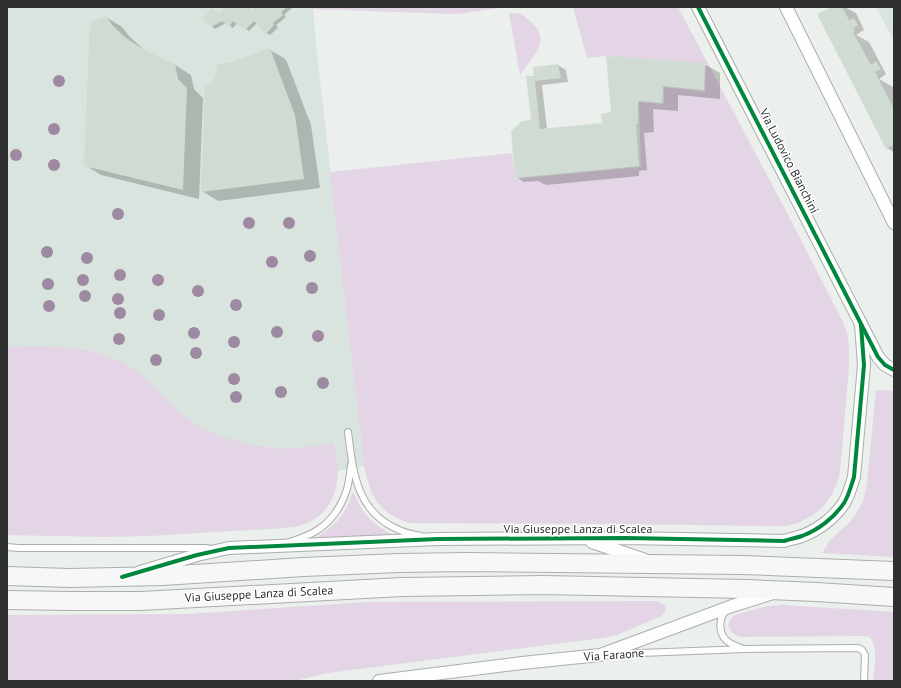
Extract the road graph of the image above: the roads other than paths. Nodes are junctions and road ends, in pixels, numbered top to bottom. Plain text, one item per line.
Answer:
1 (698, 7) edge
2 (786, 7) edge
3 (894, 223) edge
4 (861, 325) junction
5 (894, 370) edge
6 (348, 432) dead end
7 (352, 461) junction
8 (438, 539) junction
9 (583, 539) junction
10 (7, 547) edge
11 (276, 547) junction
12 (229, 548) junction
13 (656, 564) junction
14 (894, 571) edge
15 (7, 576) edge
16 (122, 577) junction
17 (780, 590) junction
18 (894, 597) edge
19 (7, 600) edge
20 (732, 606) junction
21 (745, 649) junction
22 (600, 655) junction
23 (379, 681) edge
24 (864, 681) edge

1 - 4 street, Via Ludovico Bianchini
2 - 3 street
4 - 5 street, Via Ludovico Bianchini
4 - 9 street, Via Giuseppe Lanza di Scalea
6 - 7 lane
7 - 8 lane
7 - 11 lane
8 - 9 street, Via Giuseppe Lanza di Scalea
8 - 11 street, Via Giuseppe Lanza di Scalea
9 - 13 street
10 - 12 lane, Via Giuseppe Lanza di Scalea
11 - 12 street, Via Giuseppe Lanza di Scalea
12 - 16 street, Via Giuseppe Lanza di Scalea
13 - 14 street, Via Giuseppe Lanza di Scalea
13 - 16 street, Via Giuseppe Lanza di Scalea
15 - 16 street, Via Giuseppe Lanza di Scalea
17 - 18 street, Via Giuseppe Lanza di Scalea
17 - 19 street, Via Giuseppe Lanza di Scalea
17 - 20 street
20 - 21 lane
20 - 22 street
21 - 22 lane, Via Faraone
21 - 24 lane, Via Faraone
22 - 23 street, Via Faraone

